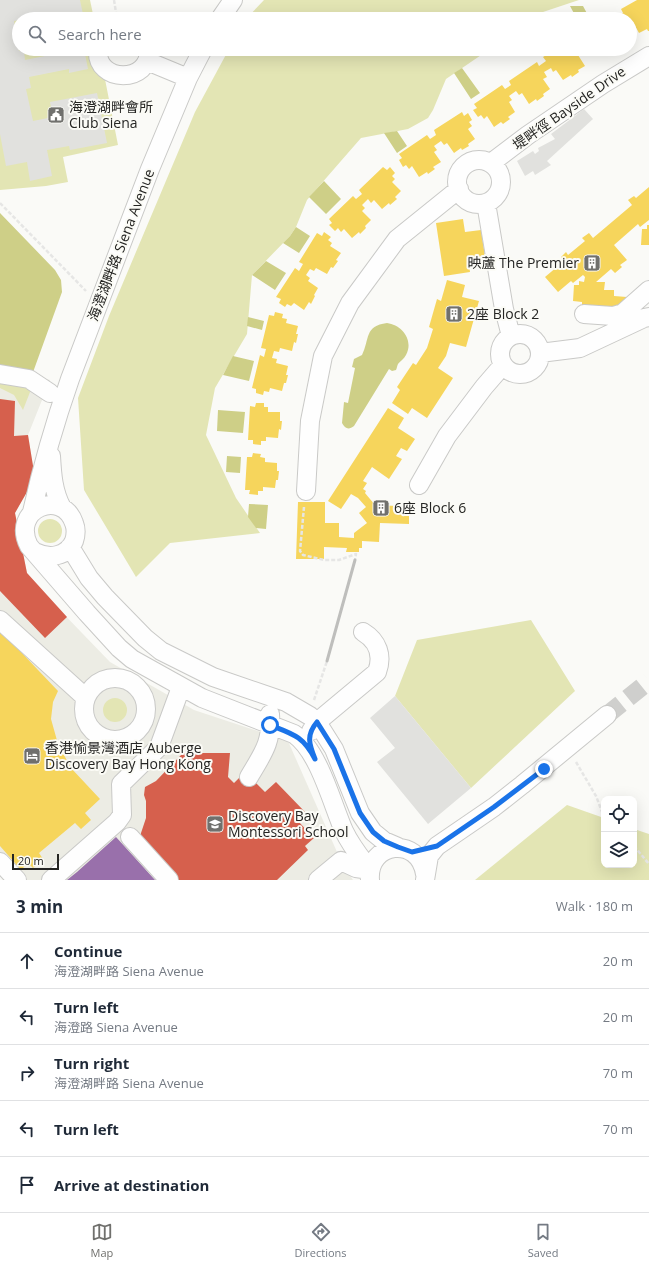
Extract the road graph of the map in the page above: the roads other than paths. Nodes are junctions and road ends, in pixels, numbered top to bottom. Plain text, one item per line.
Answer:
1 (233, 0) edge
2 (225, 12) edge
3 (99, 56) edge
4 (148, 56) edge
5 (150, 56) edge
6 (199, 56) edge
7 (649, 56) edge
8 (188, 78) junction
9 (491, 164) junction
10 (458, 189) junction
11 (486, 203) junction
12 (649, 290) edge
13 (584, 314) dead end
14 (649, 317) edge
15 (511, 336) junction
16 (540, 353) junction
17 (503, 365) junction
18 (0, 374) edge
19 (50, 393) dead end
20 (50, 445) junction
21 (419, 485) dead end
22 (306, 491) road end
23 (62, 508) junction
24 (32, 512) junction
25 (70, 548) junction
26 (35, 552) junction
27 (0, 620) edge
28 (363, 632) dead end
29 (145, 638) junction
30 (119, 648) junction
31 (165, 678) junction
32 (120, 679) junction
33 (181, 687) junction
34 (245, 688) junction
35 (86, 698) junction
36 (146, 707) junction
37 (607, 715) tunnel mouth
38 (313, 719) junction
39 (270, 725) junction
40 (315, 759) junction
41 (249, 777) dead end
42 (130, 837) dead end
43 (437, 846) junction
44 (405, 849) junction
45 (0, 862) edge
46 (370, 875) edge
47 (425, 877) edge
48 (17, 880) edge
49 (51, 880) edge
50 (168, 880) edge
51 (318, 880) edge

1 - 2 street
3 - 4 street
5 - 8 street
6 - 8 street, 海澄湖畔路 Siena Avenue
7 - 9 street, 堤畔徑 Bayside Drive
8 - 20 street, 海澄湖畔路 Siena Avenue
9 - 10 street
9 - 11 street
10 - 11 street
10 - 22 street
11 - 15 street
12 - 13 street
14 - 16 street
15 - 16 street
15 - 17 street
16 - 17 street
17 - 21 street
18 - 19 street
20 - 23 street, 海澄湖畔路 Siena Avenue
20 - 24 street, 海澄湖畔路 Siena Avenue
23 - 24 street
23 - 25 street, 海澄湖畔路 Siena Avenue
24 - 26 street, 海澄湖畔路 Siena Avenue
25 - 26 street
25 - 29 street
26 - 30 street, 海澄湖畔路 Siena Avenue
27 - 35 street
28 - 38 street
29 - 31 street
29 - 34 street
30 - 31 street, 海澄湖畔路 Siena Avenue
30 - 32 street
31 - 33 street, 海澄湖畔路 Siena Avenue
31 - 36 street
32 - 35 street
32 - 36 street
33 - 39 street, 海澄湖畔路 Siena Avenue
33 - 49 street
34 - 38 street
34 - 39 street
35 - 36 street
37 - 43 street
38 - 40 street
38 - 44 street
39 - 40 street, 海澄湖畔路 Siena Avenue
39 - 41 street
40 - 46 street, 海澄湖畔路 Siena Avenue
42 - 50 street
43 - 44 street
43 - 47 street
44 - 46 street
44 - 47 street
45 - 48 street
46 - 51 street

